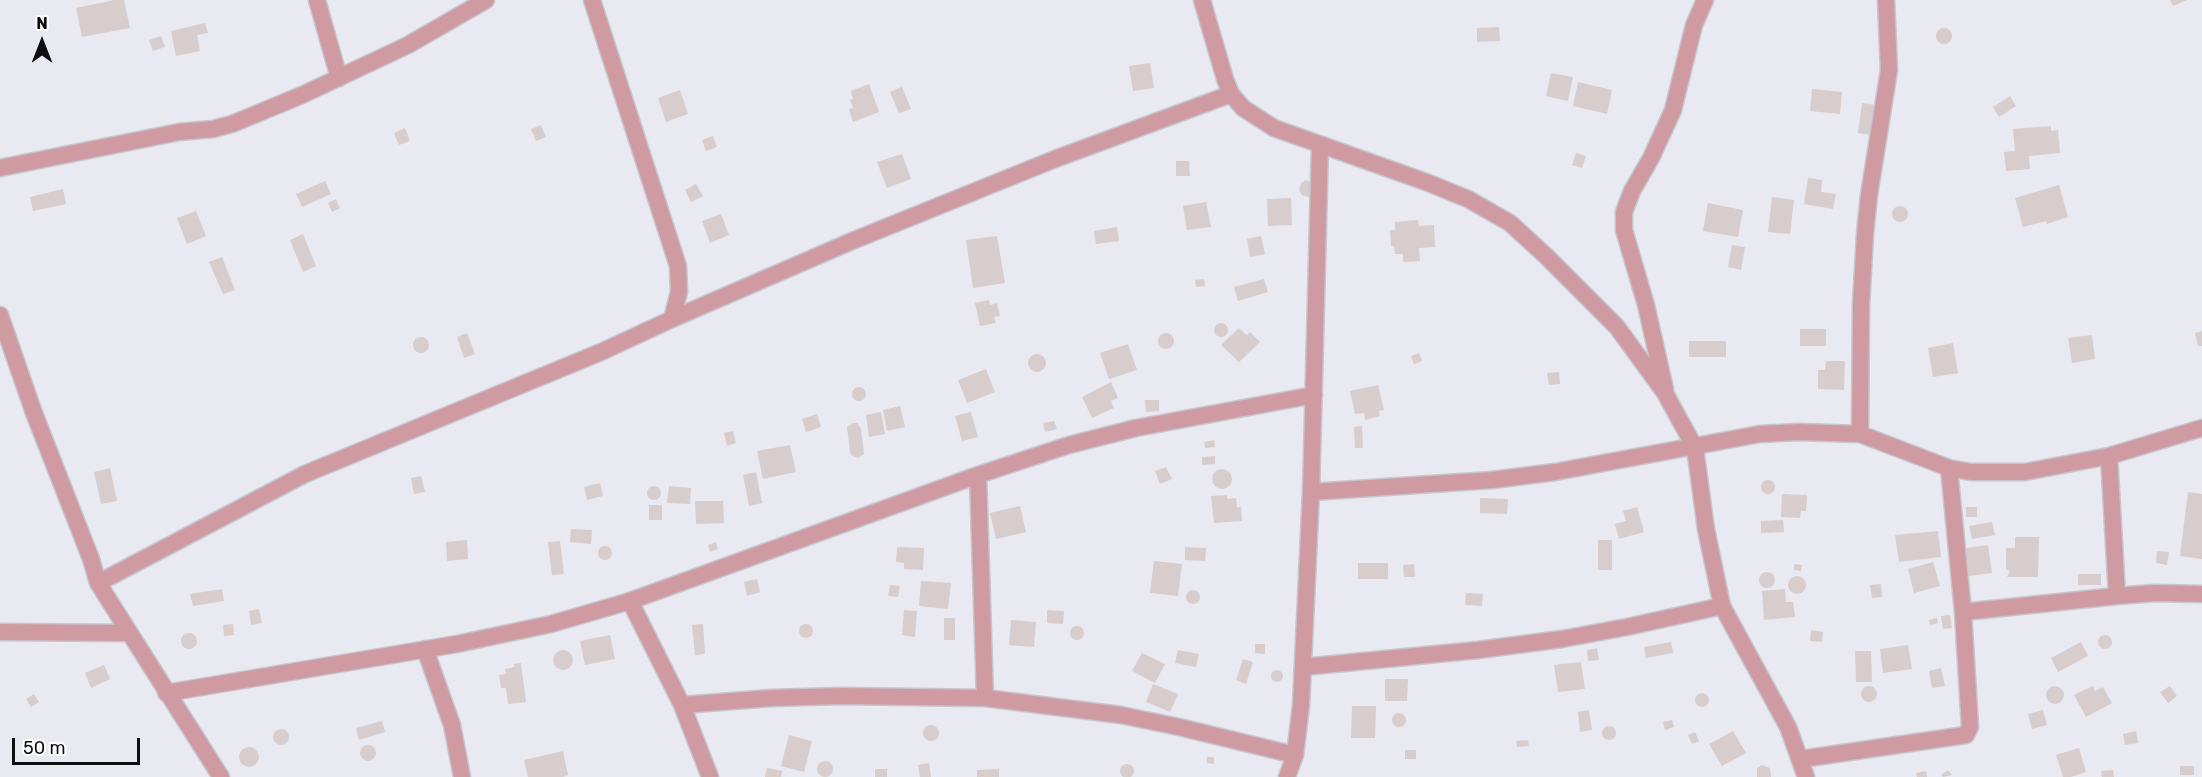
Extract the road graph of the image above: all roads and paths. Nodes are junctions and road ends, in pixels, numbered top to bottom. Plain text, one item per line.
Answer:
1 (317, 0) edge
2 (486, 0) edge
3 (592, 0) edge
4 (1202, 0) edge
5 (1705, 0) edge
6 (1886, 0) edge
7 (339, 78) junction
8 (1231, 94) junction
9 (1320, 145) junction
10 (0, 168) edge
11 (0, 315) edge
12 (672, 319) junction
13 (1665, 393) junction
14 (1314, 395) junction
15 (2202, 428) edge
16 (1860, 434) junction
17 (1695, 448) junction
18 (2109, 456) junction
19 (1949, 468) junction
20 (978, 475) junction
21 (1311, 492) junction
22 (98, 584) junction
23 (2202, 594) edge
24 (2117, 596) junction
25 (630, 601) junction
26 (1722, 606) junction
27 (1963, 612) junction
28 (0, 632) edge
29 (128, 633) junction
30 (425, 649) junction
31 (1303, 667) junction
32 (166, 693) junction
33 (985, 698) junction
34 (682, 705) junction
35 (1295, 755) junction
36 (1801, 759) junction
37 (220, 777) edge
38 (462, 777) edge
39 (710, 777) edge
40 (1287, 777) edge
41 (1806, 777) edge

1 - 7 street
2 - 7 street
3 - 12 street
4 - 8 street
5 - 13 street
6 - 16 street
7 - 10 street
8 - 9 street
8 - 12 street
9 - 13 street
9 - 14 street
11 - 22 street
12 - 22 street
13 - 17 street
14 - 20 street
14 - 21 street
15 - 18 street
16 - 17 street
16 - 19 street
17 - 21 street
17 - 26 street
18 - 19 street
18 - 24 street
19 - 27 street
20 - 25 street
20 - 33 street
21 - 31 street
22 - 29 street
23 - 24 street
24 - 27 street
25 - 30 street
25 - 34 street
26 - 31 street
26 - 36 street
27 - 36 street
28 - 29 street
29 - 32 street
30 - 32 street
30 - 38 street
31 - 35 street
32 - 37 street
33 - 34 street
33 - 35 street
34 - 39 street
35 - 40 street
36 - 41 street

